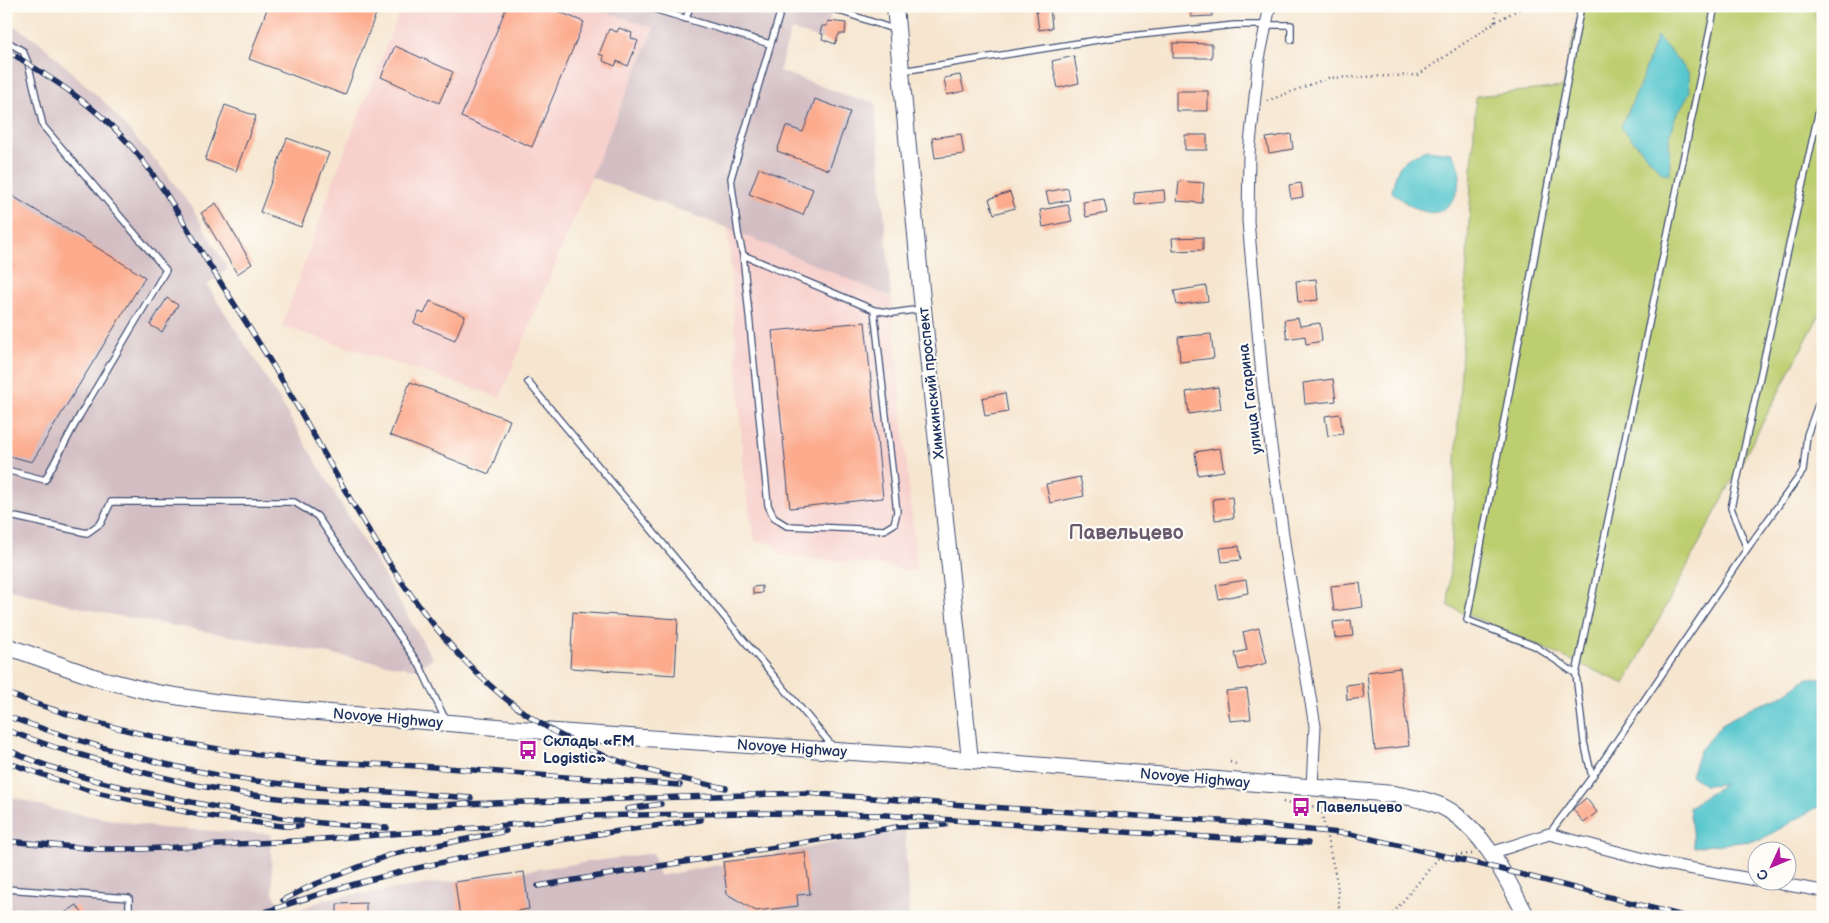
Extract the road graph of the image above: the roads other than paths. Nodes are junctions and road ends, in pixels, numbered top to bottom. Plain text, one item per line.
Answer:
1 (644, 6) edge
2 (690, 6) edge
3 (782, 6) edge
4 (825, 6) edge
5 (895, 6) edge
6 (1270, 6) edge
7 (1580, 6) edge
8 (1715, 6) edge
9 (686, 19) junction
10 (1266, 25) junction
11 (898, 31) junction
12 (1291, 40) dead end
13 (6, 41) edge
14 (770, 44) junction
15 (902, 71) junction
16 (1823, 92) edge
17 (744, 255) junction
18 (923, 309) junction
19 (874, 310) junction
20 (528, 382) dead end
21 (1823, 391) edge
22 (6, 470) edge
23 (6, 515) edge
24 (1747, 549) junction
25 (6, 646) edge
26 (1576, 674) junction
27 (447, 723) junction
28 (836, 750) junction
29 (970, 760) junction
30 (1592, 777) junction
31 (1312, 787) junction
32 (1549, 834) junction
33 (1490, 853) junction
34 (1746, 878) edge
35 (1796, 886) edge
36 (6, 889) edge
37 (1823, 891) edge
38 (129, 917) edge
39 (1527, 917) edge

1 - 9 lane
2 - 9 lane
3 - 14 lane
4 - 11 lane
5 - 11 main road, Химкинский проспект
6 - 10 street, улица Гагарина
7 - 26 lane
8 - 26 lane
9 - 14 lane
10 - 12 lane
10 - 15 lane
10 - 31 street, улица Гагарина
11 - 15 main road, Химкинский проспект
13 - 22 lane
14 - 17 lane
15 - 18 main road, Химкинский проспект
16 - 24 lane
17 - 19 lane
17 - 19 lane
18 - 19 lane
18 - 29 main road, Химкинский проспект
20 - 28 lane
21 - 24 lane
23 - 27 lane
24 - 30 lane
25 - 27 main road, Novoye Highway
26 - 30 lane
27 - 28 main road, Novoye Highway
28 - 29 main road, Novoye Highway
29 - 31 main road, Novoye Highway
30 - 32 lane
31 - 33 main road, Novoye Highway
32 - 33 street
32 - 34 street
33 - 39 main road, Novoye Highway
35 - 37 street
36 - 38 lane

